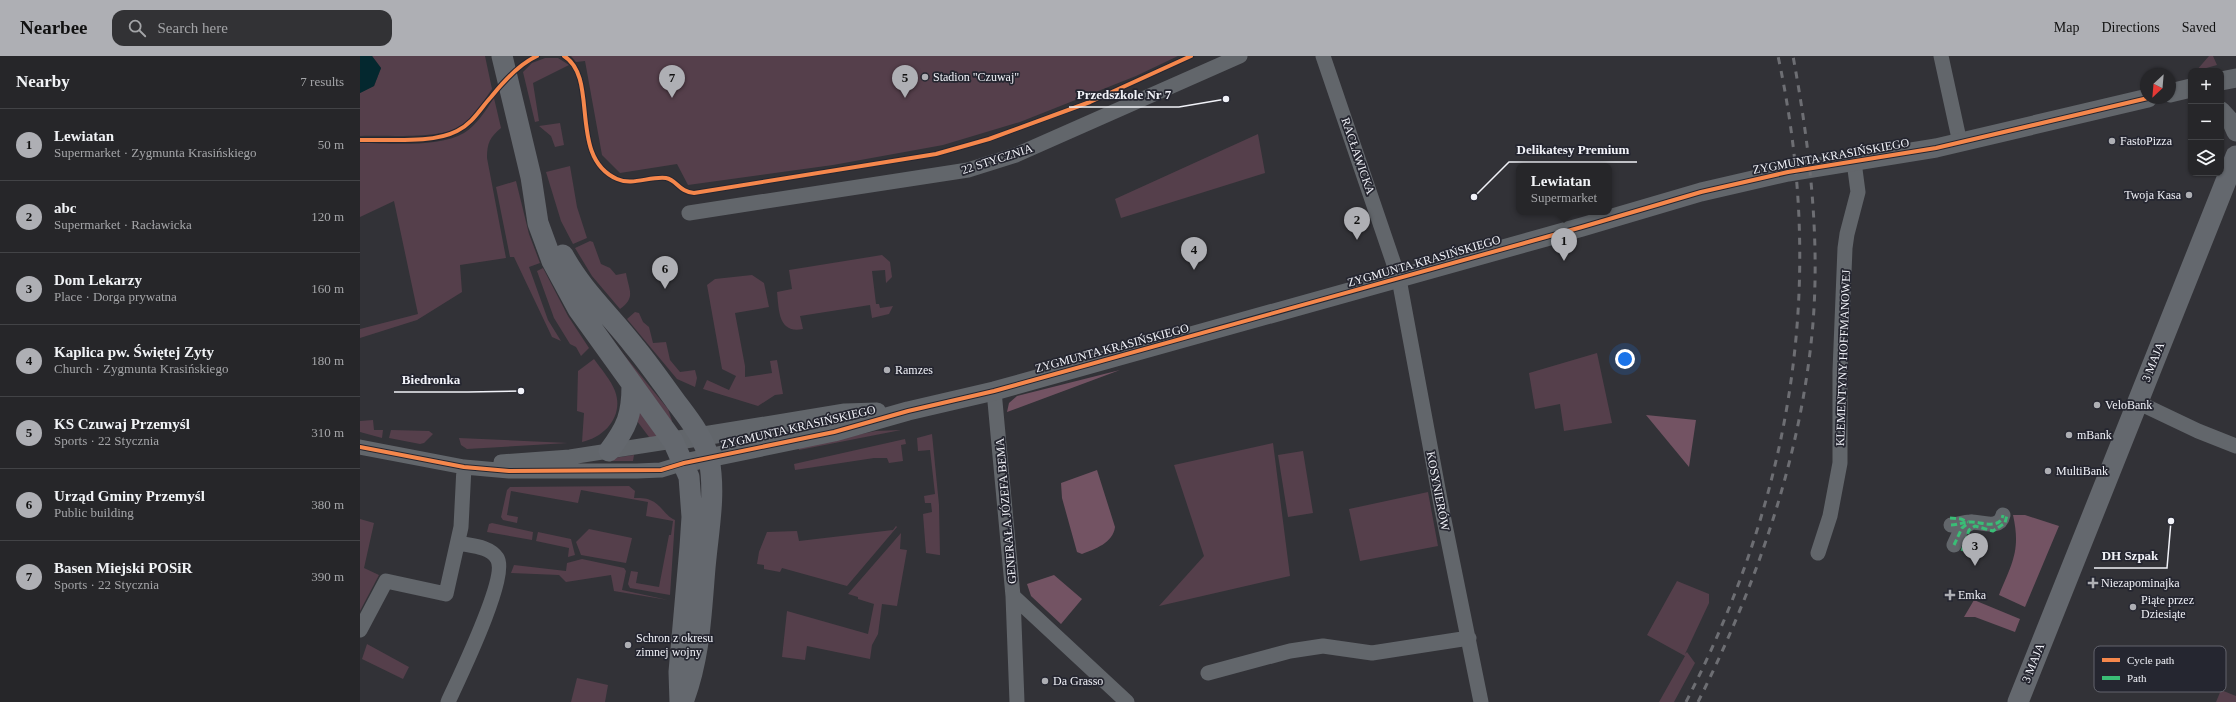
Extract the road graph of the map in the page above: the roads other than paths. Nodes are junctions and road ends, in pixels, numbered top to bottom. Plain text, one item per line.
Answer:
1 (502, 56) edge
2 (1240, 56) edge
3 (1323, 56) edge
4 (1942, 56) edge
5 (2236, 78) edge
6 (2224, 80) edge
7 (2188, 88) edge
8 (2176, 92) edge
9 (2140, 100) edge
10 (2224, 114) edge
11 (2236, 132) edge
12 (1960, 142) junction
13 (2236, 156) edge
14 (1854, 162) junction
15 (531, 178) junction
16 (689, 213) dead end
17 (1399, 279) junction
18 (632, 386) junction
19 (994, 391) junction
20 (2137, 402) junction
21 (908, 410) junction
22 (698, 436) junction
23 (673, 441) junction
24 (2236, 446) edge
25 (609, 451) junction
26 (362, 452) edge
27 (708, 458) junction
28 (684, 463) junction
29 (464, 467) junction
30 (2003, 515) dead end
31 (1950, 522) dead end
32 (1971, 522) junction
33 (458, 543) junction
34 (1954, 545) dead end
35 (1818, 553) dead end
36 (1013, 596) junction
37 (360, 630) edge
38 (1469, 638) junction
39 (1208, 673) dead end
40 (448, 702) edge
41 (680, 702) edge
42 (683, 702) edge
43 (1017, 702) edge
44 (1127, 702) edge
45 (1481, 702) edge
46 (2018, 702) edge

1 - 15 main road
2 - 16 street, 22 STYCZNIA
3 - 17 street, RACŁAWICKA
4 - 12 street
5 - 6 street
7 - 8 street
9 - 12 street, ZYGMUNTA KRASIŃSKIEGO
10 - 11 street
12 - 14 street, ZYGMUNTA KRASIŃSKIEGO
13 - 20 main road, 3 MAJA
14 - 17 street, ZYGMUNTA KRASIŃSKIEGO
14 - 35 street, KLEMENTYNY HOFFMANOWEJ
15 - 18 main road
15 - 22 main road
17 - 19 street, ZYGMUNTA KRASIŃSKIEGO
17 - 38 street, KOSYNIERÓW
18 - 23 main road
18 - 25 main road
19 - 21 street, ZYGMUNTA KRASIŃSKIEGO
19 - 36 street, GENERAŁA JÓZEFA BEMA
20 - 24 street
20 - 46 main road, 3 MAJA
21 - 22 street, ZYGMUNTA KRASIŃSKIEGO
21 - 27 street, ZYGMUNTA KRASIŃSKIEGO
22 - 23 street, ZYGMUNTA KRASIŃSKIEGO
22 - 27 main road
23 - 25 street
23 - 28 main road
25 - 29 street
26 - 29 street
27 - 28 street, ZYGMUNTA KRASIŃSKIEGO
27 - 42 main road
28 - 29 street
28 - 41 main road
29 - 33 street
30 - 32 street
31 - 32 street
32 - 34 street
33 - 37 street
33 - 40 street
36 - 43 street
36 - 44 street, GENERAŁA JÓZEFA BEMA
38 - 39 street
38 - 45 street, KOSYNIERÓW

